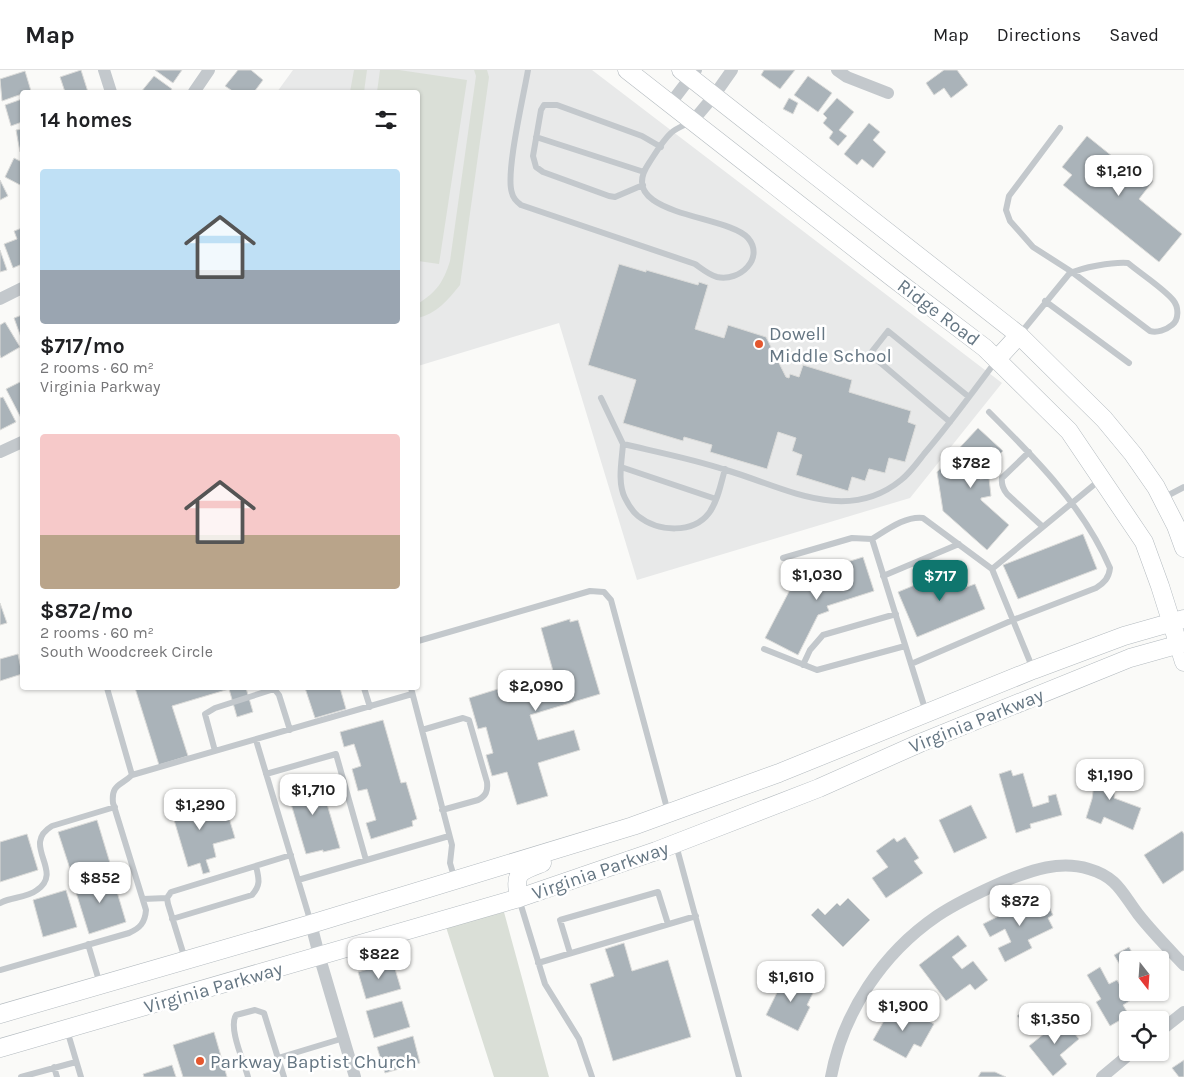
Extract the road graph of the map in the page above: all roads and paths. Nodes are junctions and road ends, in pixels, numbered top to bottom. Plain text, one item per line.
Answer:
1 (104, 70) edge
2 (209, 70) edge
3 (528, 70) edge
4 (627, 70) edge
5 (732, 70) edge
6 (837, 70) edge
7 (689, 72) edge
8 (111, 90) edge
9 (195, 90) edge
10 (888, 93) dead end
11 (713, 97) junction
12 (670, 104) junction
13 (692, 122) junction
14 (1060, 128) dead end
15 (536, 136) junction
16 (661, 147) junction
17 (644, 172) junction
18 (643, 185) junction
19 (1072, 272) junction
20 (20, 289) edge
21 (0, 299) edge
22 (1045, 301) junction
23 (1019, 335) junction
24 (998, 358) junction
25 (1129, 363) dead end
26 (969, 397) junction
27 (601, 398) dead end
28 (989, 412) dead end
29 (950, 422) junction
30 (20, 443) edge
31 (623, 444) junction
32 (0, 452) edge
33 (1029, 452) junction
34 (621, 466) junction
35 (725, 469) junction
36 (1102, 478) junction
37 (1184, 487) edge
38 (716, 499) junction
39 (1162, 499) junction
40 (1072, 503) junction
41 (1043, 527) junction
42 (872, 539) junction
43 (959, 544) junction
44 (1184, 548) edge
45 (783, 558) dead end
46 (992, 569) junction
47 (883, 576) junction
48 (896, 614) junction
49 (1013, 620) junction
50 (1178, 620) edge
51 (420, 640) edge
52 (1181, 644) edge
53 (905, 646) junction
54 (764, 649) dead end
55 (1184, 662) edge
56 (911, 664) junction
57 (803, 665) junction
58 (1033, 670) junction
59 (108, 690) edge
60 (365, 690) edge
61 (412, 691) edge
62 (370, 707) junction
63 (922, 715) junction
64 (290, 730) junction
65 (422, 730) junction
66 (256, 740) junction
67 (215, 751) junction
68 (266, 774) junction
69 (132, 775) junction
70 (819, 788) junction
71 (115, 807) junction
72 (442, 810) junction
73 (669, 813) junction
74 (449, 836) junction
75 (590, 839) junction
76 (676, 844) junction
77 (291, 856) junction
78 (366, 860) junction
79 (256, 866) junction
80 (298, 880) junction
81 (455, 881) junction
82 (167, 898) junction
83 (519, 898) junction
84 (143, 899) junction
85 (0, 903) edge
86 (696, 916) junction
87 (172, 919) junction
88 (311, 924) junction
89 (668, 924) junction
90 (88, 944) junction
91 (570, 953) junction
92 (319, 956) junction
93 (186, 960) junction
94 (538, 963) junction
95 (1184, 965) edge
96 (0, 969) edge
97 (101, 985) junction
98 (1184, 1012) edge
99 (0, 1014) edge
100 (1169, 1024) edge
101 (67, 1029) junction
102 (344, 1038) junction
103 (0, 1048) edge
104 (278, 1058) junction
105 (1121, 1061) edge
106 (76, 1062) junction
107 (54, 1068) junction
108 (21, 1077) edge
109 (57, 1077) edge
110 (81, 1077) edge
111 (248, 1077) edge
112 (284, 1077) edge
113 (355, 1077) edge
114 (592, 1077) edge
115 (740, 1077) edge
116 (831, 1077) edge
117 (1102, 1077) edge

1 - 8 street
2 - 9 street
3 - 18 lane
4 - 12 main road, Ridge Road
5 - 11 street
6 - 10 street
7 - 11 main road, Ridge Road
7 - 12 street
11 - 13 street
11 - 23 main road, Ridge Road
12 - 13 main road, Ridge Road
13 - 16 lane
13 - 24 main road, Ridge Road
14 - 19 lane
15 - 16 lane
15 - 17 lane
15 - 18 lane
16 - 17 lane
17 - 18 lane
19 - 19 lane
19 - 22 lane
20 - 21 street
22 - 23 lane
22 - 25 lane
23 - 24 main road
23 - 39 main road, Ridge Road
24 - 26 lane
24 - 36 main road, Ridge Road
26 - 29 lane
26 - 29 lane
27 - 31 lane
28 - 33 lane
29 - 35 lane
30 - 32 street
31 - 34 lane
31 - 35 lane
33 - 40 lane
33 - 41 lane
34 - 38 lane
34 - 38 lane
35 - 38 lane
36 - 40 lane
36 - 50 main road, Ridge Road
37 - 39 lane
39 - 44 main road, Ridge Road
40 - 41 lane
40 - 49 lane
41 - 46 lane
42 - 43 lane
42 - 45 lane
42 - 47 lane
43 - 46 lane
43 - 47 lane
46 - 49 lane
47 - 48 lane
48 - 53 lane
48 - 57 lane
49 - 56 lane
49 - 58 lane
50 - 52 main road, Ridge Road
50 - 58 main road, Virginia Parkway
51 - 73 lane
52 - 55 main road, Ridge Road
52 - 70 main road, Virginia Parkway
53 - 56 lane
53 - 57 lane
54 - 57 lane
56 - 63 lane
58 - 63 main road, Virginia Parkway
59 - 69 lane
60 - 62 lane
61 - 62 lane
61 - 65 lane
62 - 64 lane
63 - 70 main road
63 - 73 main road, Virginia Parkway
64 - 66 lane
64 - 67 lane
65 - 72 lane
65 - 72 lane
66 - 67 lane
66 - 68 lane
67 - 69 lane
68 - 77 lane
68 - 78 lane
69 - 71 lane
70 - 76 main road, Virginia Parkway
71 - 84 lane
71 - 85 lane
72 - 74 lane
73 - 75 main road, Virginia Parkway
74 - 78 lane
74 - 81 lane
75 - 81 main road, Virginia Parkway
75 - 83 main road
76 - 83 main road, Virginia Parkway
76 - 86 lane
77 - 79 lane
77 - 80 lane
78 - 80 lane
79 - 82 lane
79 - 87 lane
80 - 88 lane
81 - 88 main road, Virginia Parkway
82 - 84 lane
82 - 87 lane
83 - 92 main road, Virginia Parkway
83 - 94 lane
84 - 90 lane
86 - 89 lane
86 - 115 lane
87 - 93 lane
88 - 92 street
88 - 93 main road, Virginia Parkway
89 - 91 lane
89 - 91 lane
90 - 96 lane
90 - 97 lane
91 - 94 lane
92 - 101 main road, Virginia Parkway
92 - 102 street
93 - 97 main road, Virginia Parkway
94 - 114 lane
95 - 116 street
97 - 99 main road, Virginia Parkway
98 - 100 street
101 - 103 main road, Virginia Parkway
101 - 106 lane
102 - 104 lane
102 - 113 street
104 - 111 lane
104 - 112 lane
105 - 117 street
106 - 107 lane
106 - 110 lane
107 - 108 lane
107 - 109 lane

